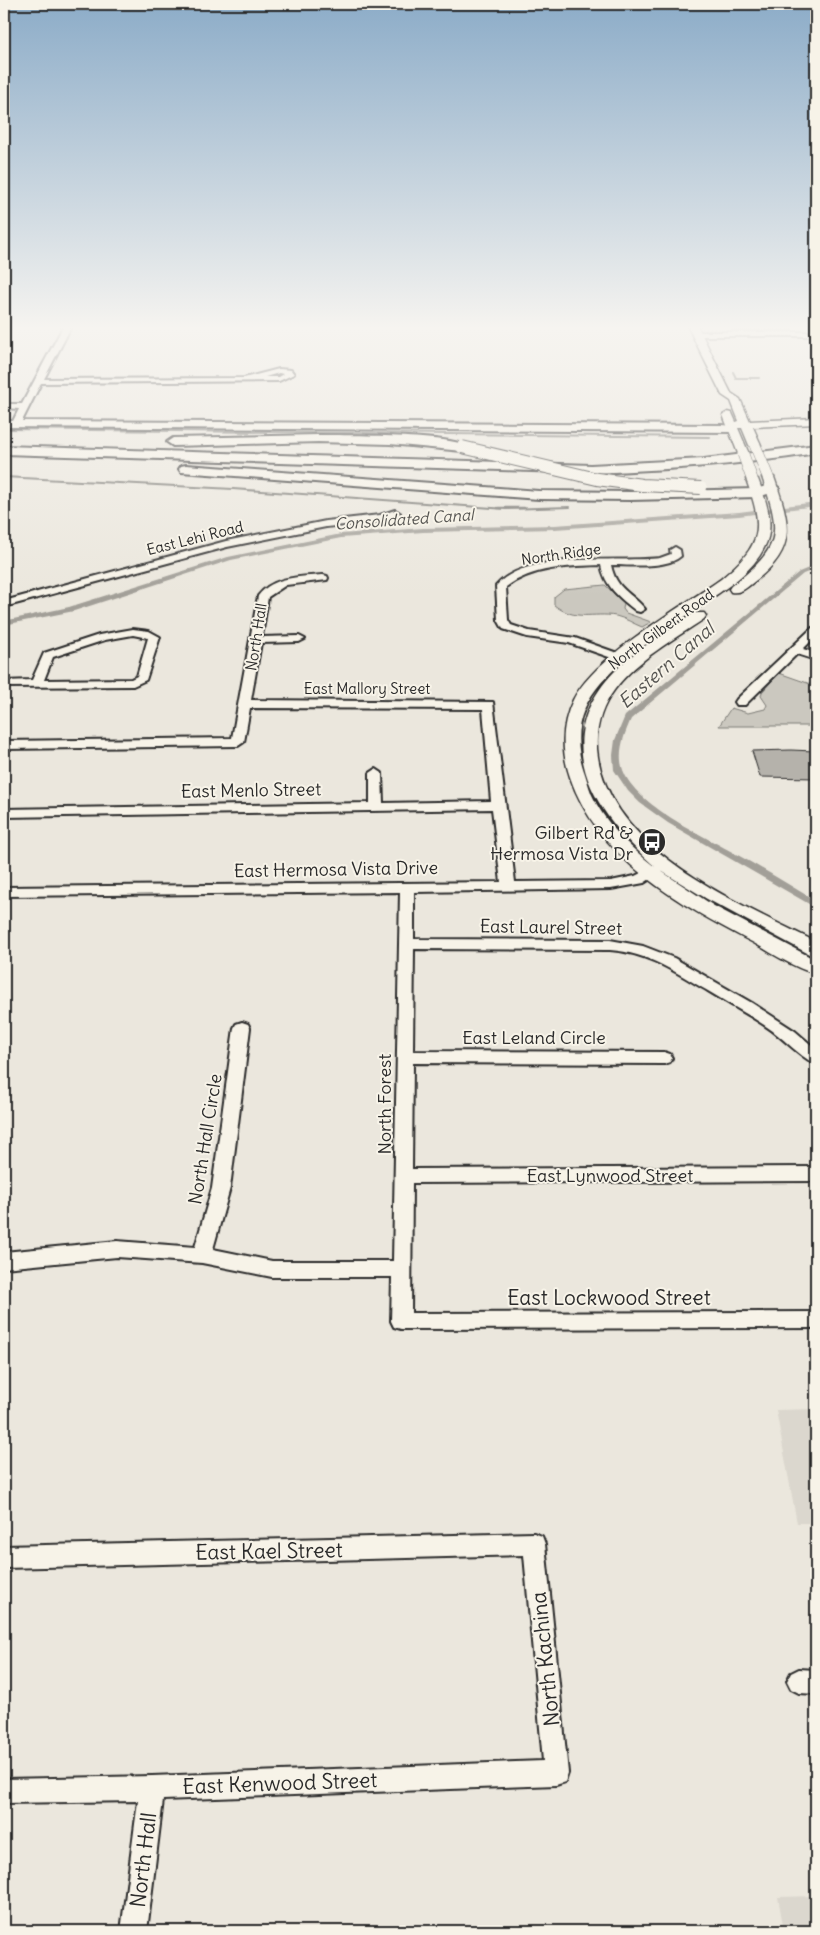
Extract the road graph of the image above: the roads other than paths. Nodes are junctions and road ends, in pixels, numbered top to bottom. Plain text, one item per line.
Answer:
1 (21, 415) edge
2 (726, 415) edge
3 (743, 415) edge
4 (816, 421) edge
5 (4, 424) edge
6 (16, 424) junction
7 (729, 427) junction
8 (748, 427) junction
9 (816, 427) edge
10 (4, 443) edge
11 (816, 449) edge
12 (4, 450) edge
13 (4, 459) edge
14 (46, 460) junction
15 (816, 461) edge
16 (770, 483) junction
17 (756, 491) junction
18 (777, 502) joint
19 (395, 513) dead end
20 (780, 517) joint
21 (765, 520) joint
22 (675, 550) dead end
23 (605, 562) junction
24 (323, 578) dead end
25 (4, 604) edge
26 (640, 610) dead end
27 (816, 630) edge
28 (299, 639) dead end
29 (256, 640) junction
30 (795, 650) junction
31 (619, 657) junction
32 (816, 657) edge
33 (635, 662) junction
34 (37, 683) junction
35 (4, 684) edge
36 (741, 702) dead end
37 (245, 704) junction
38 (4, 745) edge
39 (376, 774) dead end
40 (498, 805) junction
41 (377, 807) junction
42 (4, 813) edge
43 (657, 869) junction
44 (509, 886) junction
45 (407, 887) junction
46 (4, 892) edge
47 (407, 944) junction
48 (816, 950) edge
49 (816, 968) edge
50 (242, 1028) dead end
51 (404, 1057) junction
52 (664, 1058) dead end
53 (816, 1058) edge
54 (816, 1174) edge
55 (404, 1176) junction
56 (202, 1255) junction
57 (4, 1260) edge
58 (403, 1269) junction
59 (816, 1320) edge
60 (401, 1321) joint
61 (534, 1544) joint
62 (4, 1557) edge
63 (556, 1773) joint
64 (152, 1788) junction
65 (4, 1791) edge
66 (134, 1931) edge

1 - 6 street
2 - 7 main road, North Gilbert Road
3 - 8 main road, North Gilbert Road
4 - 8 main road
5 - 6 street
6 - 7 street
7 - 8 main road
7 - 17 main road, North Gilbert Road, bridge
8 - 9 main road
8 - 16 main road, North Gilbert Road, bridge
10 - 17 highway, bridge
11 - 12 highway
13 - 14 highway
14 - 15 highway
14 - 17 highway
16 - 17 highway
16 - 18 main road, North Gilbert Road
17 - 21 main road, North Gilbert Road
18 - 20 main road, North Gilbert Road
19 - 25 street, East Lehi Road
20 - 33 main road, North Gilbert Road
21 - 31 main road, North Gilbert Road
22 - 23 street, North Ridge
23 - 26 street
23 - 31 street, North Ridge
24 - 29 street, North Hall
27 - 30 street
28 - 29 street
29 - 37 street, North Hall
30 - 32 street
30 - 36 street
31 - 33 street, North Ridge
31 - 43 main road, North Gilbert Road
33 - 43 main road, North Gilbert Road
34 - 34 street
34 - 35 street
37 - 38 street, North Hall
37 - 40 street, East Mallory Street
39 - 41 street
40 - 41 street, East Menlo Street
40 - 44 street
41 - 42 street, East Menlo Street
43 - 44 street, East Hermosa Vista Drive
43 - 48 main road, North Gilbert Road
43 - 49 main road, North Gilbert Road
44 - 45 street, East Hermosa Vista Drive
45 - 46 street, East Hermosa Vista Drive
45 - 47 street, North Forest
47 - 51 street, North Forest
47 - 53 street, East Laurel Street
50 - 56 street, North Hall Circle
51 - 52 street, East Leland Circle
51 - 55 street, North Forest
54 - 55 street, East Lynwood Street
55 - 58 street, North Forest
56 - 57 street
56 - 58 street
58 - 60 street, North Forest
59 - 60 street, East Lockwood Street
61 - 62 street, East Kael Street
61 - 63 street, North Kachina
63 - 64 street, East Kenwood Street
64 - 65 street, East Kenwood Street
64 - 66 street, North Hall

